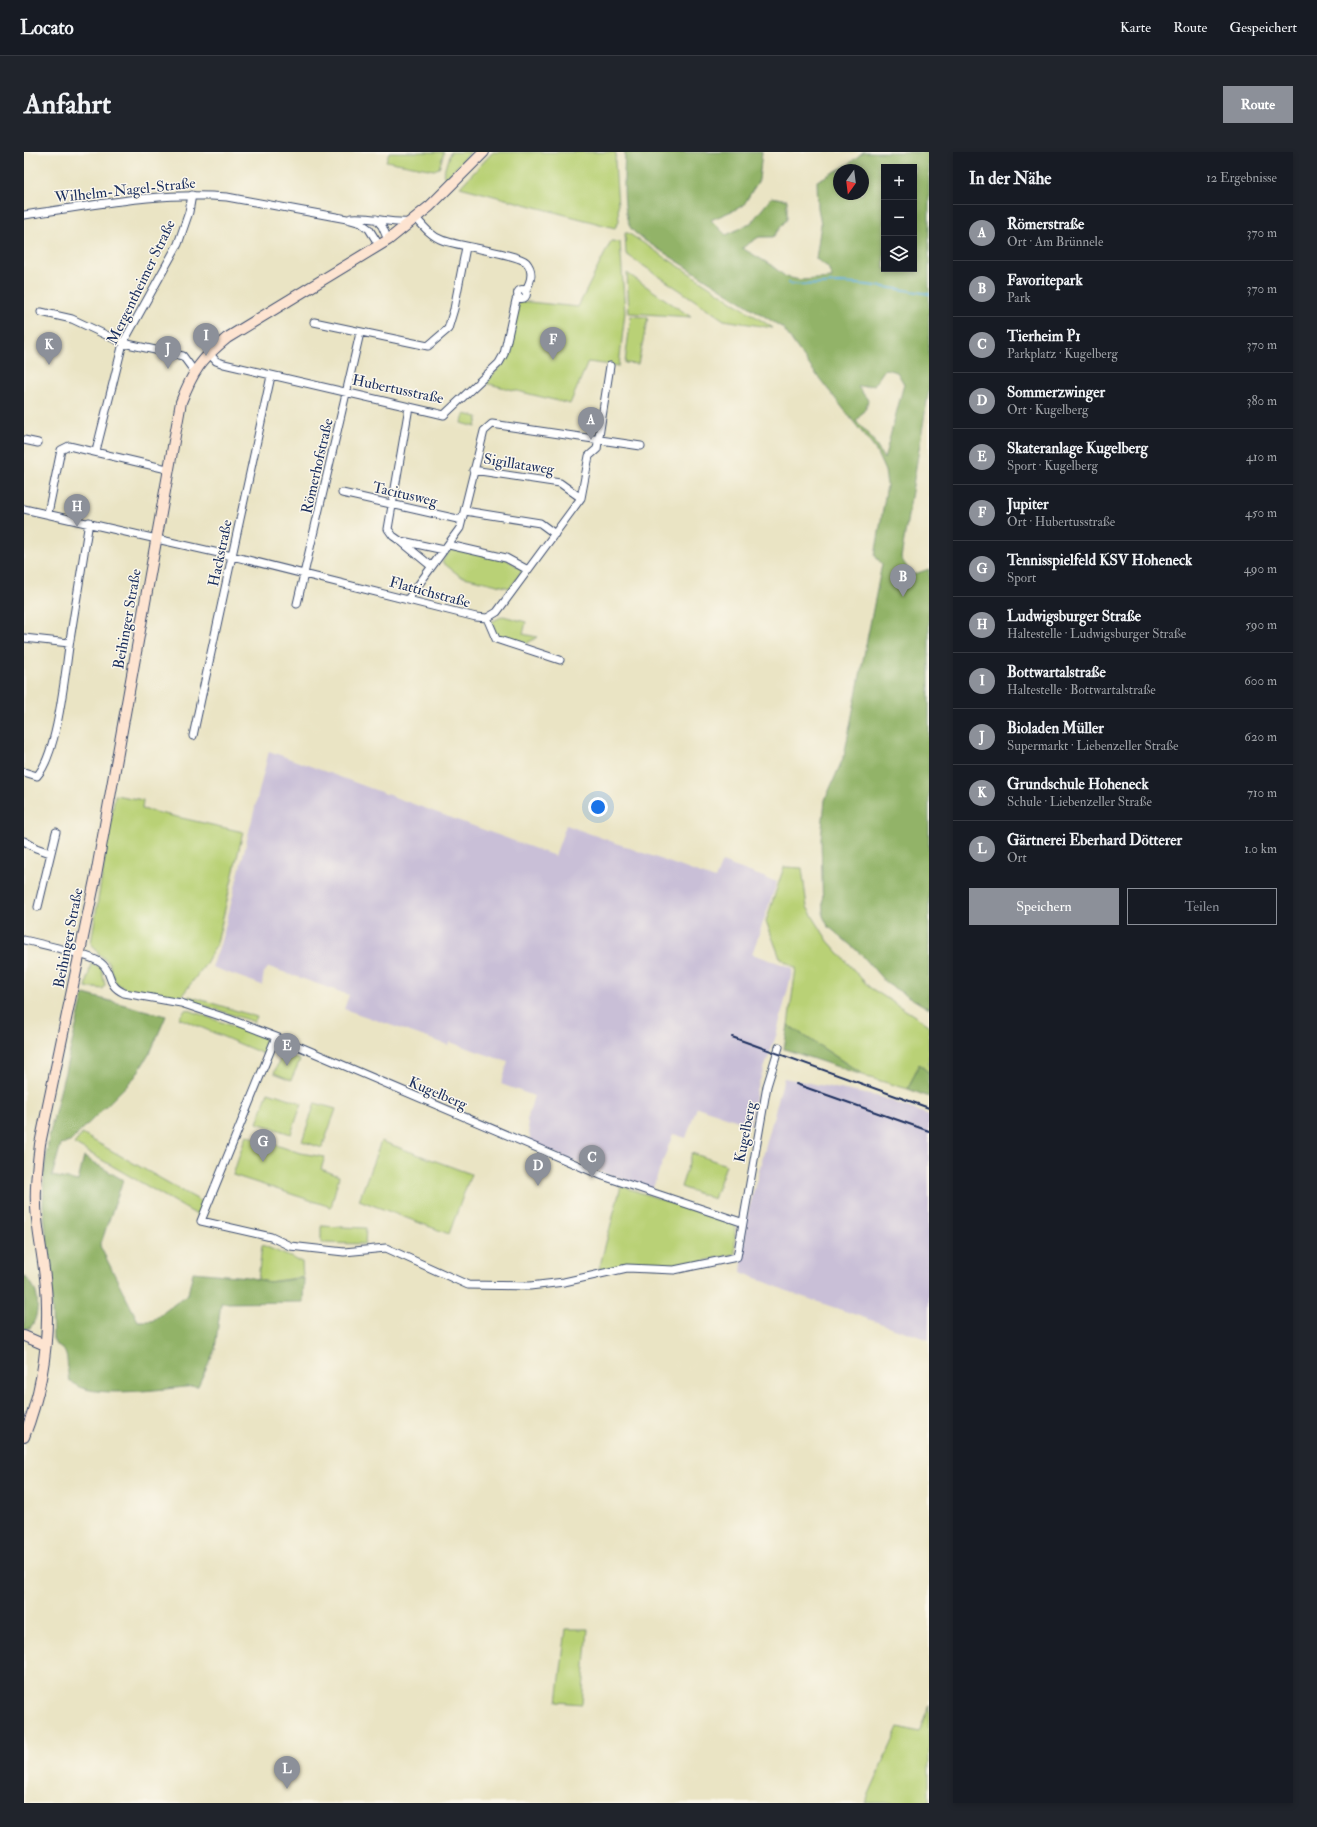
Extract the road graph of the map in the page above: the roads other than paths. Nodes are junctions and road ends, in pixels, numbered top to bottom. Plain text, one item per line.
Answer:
1 (484, 152) edge
2 (192, 194) junction
3 (24, 215) edge
4 (347, 218) junction
5 (376, 219) junction
6 (414, 220) junction
7 (383, 242) junction
8 (466, 247) junction
9 (41, 312) dead end
10 (314, 322) dead end
11 (360, 333) junction
12 (123, 343) junction
13 (209, 353) junction
14 (610, 366) dead end
15 (194, 371) junction
16 (271, 376) junction
17 (347, 392) junction
18 (409, 407) junction
19 (598, 439) junction
20 (24, 440) edge
21 (38, 443) dead end
22 (641, 446) dead end
23 (96, 451) junction
24 (167, 469) junction
25 (473, 470) junction
26 (342, 493) dead end
27 (581, 498) junction
28 (392, 505) junction
29 (24, 509) edge
30 (465, 511) junction
31 (48, 513) junction
32 (462, 520) junction
33 (90, 522) junction
34 (555, 534) junction
35 (156, 538) junction
36 (403, 543) junction
37 (446, 548) junction
38 (232, 556) junction
39 (432, 566) junction
40 (528, 570) junction
41 (305, 574) junction
42 (408, 599) junction
43 (297, 604) dead end
44 (487, 618) junction
45 (24, 638) edge
46 (69, 643) junction
47 (560, 660) dead end
48 (193, 736) dead end
49 (24, 772) edge
50 (56, 832) dead end
51 (24, 841) edge
52 (50, 853) junction
53 (38, 907) dead end
54 (24, 940) edge
55 (80, 955) junction
56 (276, 1037) junction
57 (779, 1047) dead end
58 (741, 1222) junction
59 (24, 1336) edge
60 (45, 1344) junction
61 (24, 1437) edge

1 - 6 main road, Beihinger Straße
2 - 3 street, Wilhelm-Nagel-Straße
2 - 4 street, Wilhelm-Nagel-Straße
2 - 12 street, Mergentheimer Straße
4 - 5 street, Wilhelm-Nagel-Straße
4 - 7 street, Wilhelm-Nagel-Straße
5 - 6 street, Wilhelm-Nagel-Straße
5 - 7 street
6 - 7 main road, Beihinger Straße
6 - 8 street
7 - 13 main road, Beihinger Straße
8 - 11 street
8 - 18 street, Hubertusstraße
9 - 12 street
10 - 11 street
11 - 17 street, Römerhofstraße
12 - 15 street
12 - 23 street, Mergentheimer Straße
13 - 15 main road, Beihinger Straße
13 - 16 street, Hubertusstraße
14 - 19 street, Flattichstraße
15 - 24 main road, Beihinger Straße
16 - 17 street, Hubertusstraße
16 - 38 street, Hackstraße
17 - 18 street, Hubertusstraße
17 - 41 street, Römerhofstraße
18 - 28 street
19 - 22 street
19 - 25 street
19 - 27 street, Flattichstraße
20 - 21 street
23 - 24 street
23 - 31 street
24 - 35 main road, Beihinger Straße
25 - 27 street, Sigillataweg
25 - 30 street
26 - 28 street, Tacitusweg
27 - 34 street, Flattichstraße
28 - 32 street, Tacitusweg
28 - 36 street
29 - 31 street, Flattichstraße
30 - 32 street
30 - 34 street
31 - 33 street, Flattichstraße
32 - 37 street
33 - 35 street, Flattichstraße
33 - 46 street
34 - 40 street, Flattichstraße
35 - 38 street, Flattichstraße
35 - 55 main road, Beihinger Straße
36 - 37 street
36 - 39 street
37 - 39 street
37 - 40 street
38 - 41 street, Flattichstraße
38 - 48 street, Hackstraße
39 - 42 street
40 - 44 street, Flattichstraße
41 - 42 street, Flattichstraße
41 - 43 street, Römerhofstraße
42 - 44 street, Flattichstraße
44 - 47 street
45 - 46 street
46 - 49 street
50 - 52 street
51 - 52 street
52 - 53 street
54 - 55 street
55 - 56 street, Kugelberg
55 - 60 main road, Beihinger Straße
56 - 58 street, Kugelberg
56 - 58 street, Kugelberg
57 - 58 street, Kugelberg
59 - 60 main road
60 - 61 main road, Beihinger Straße

